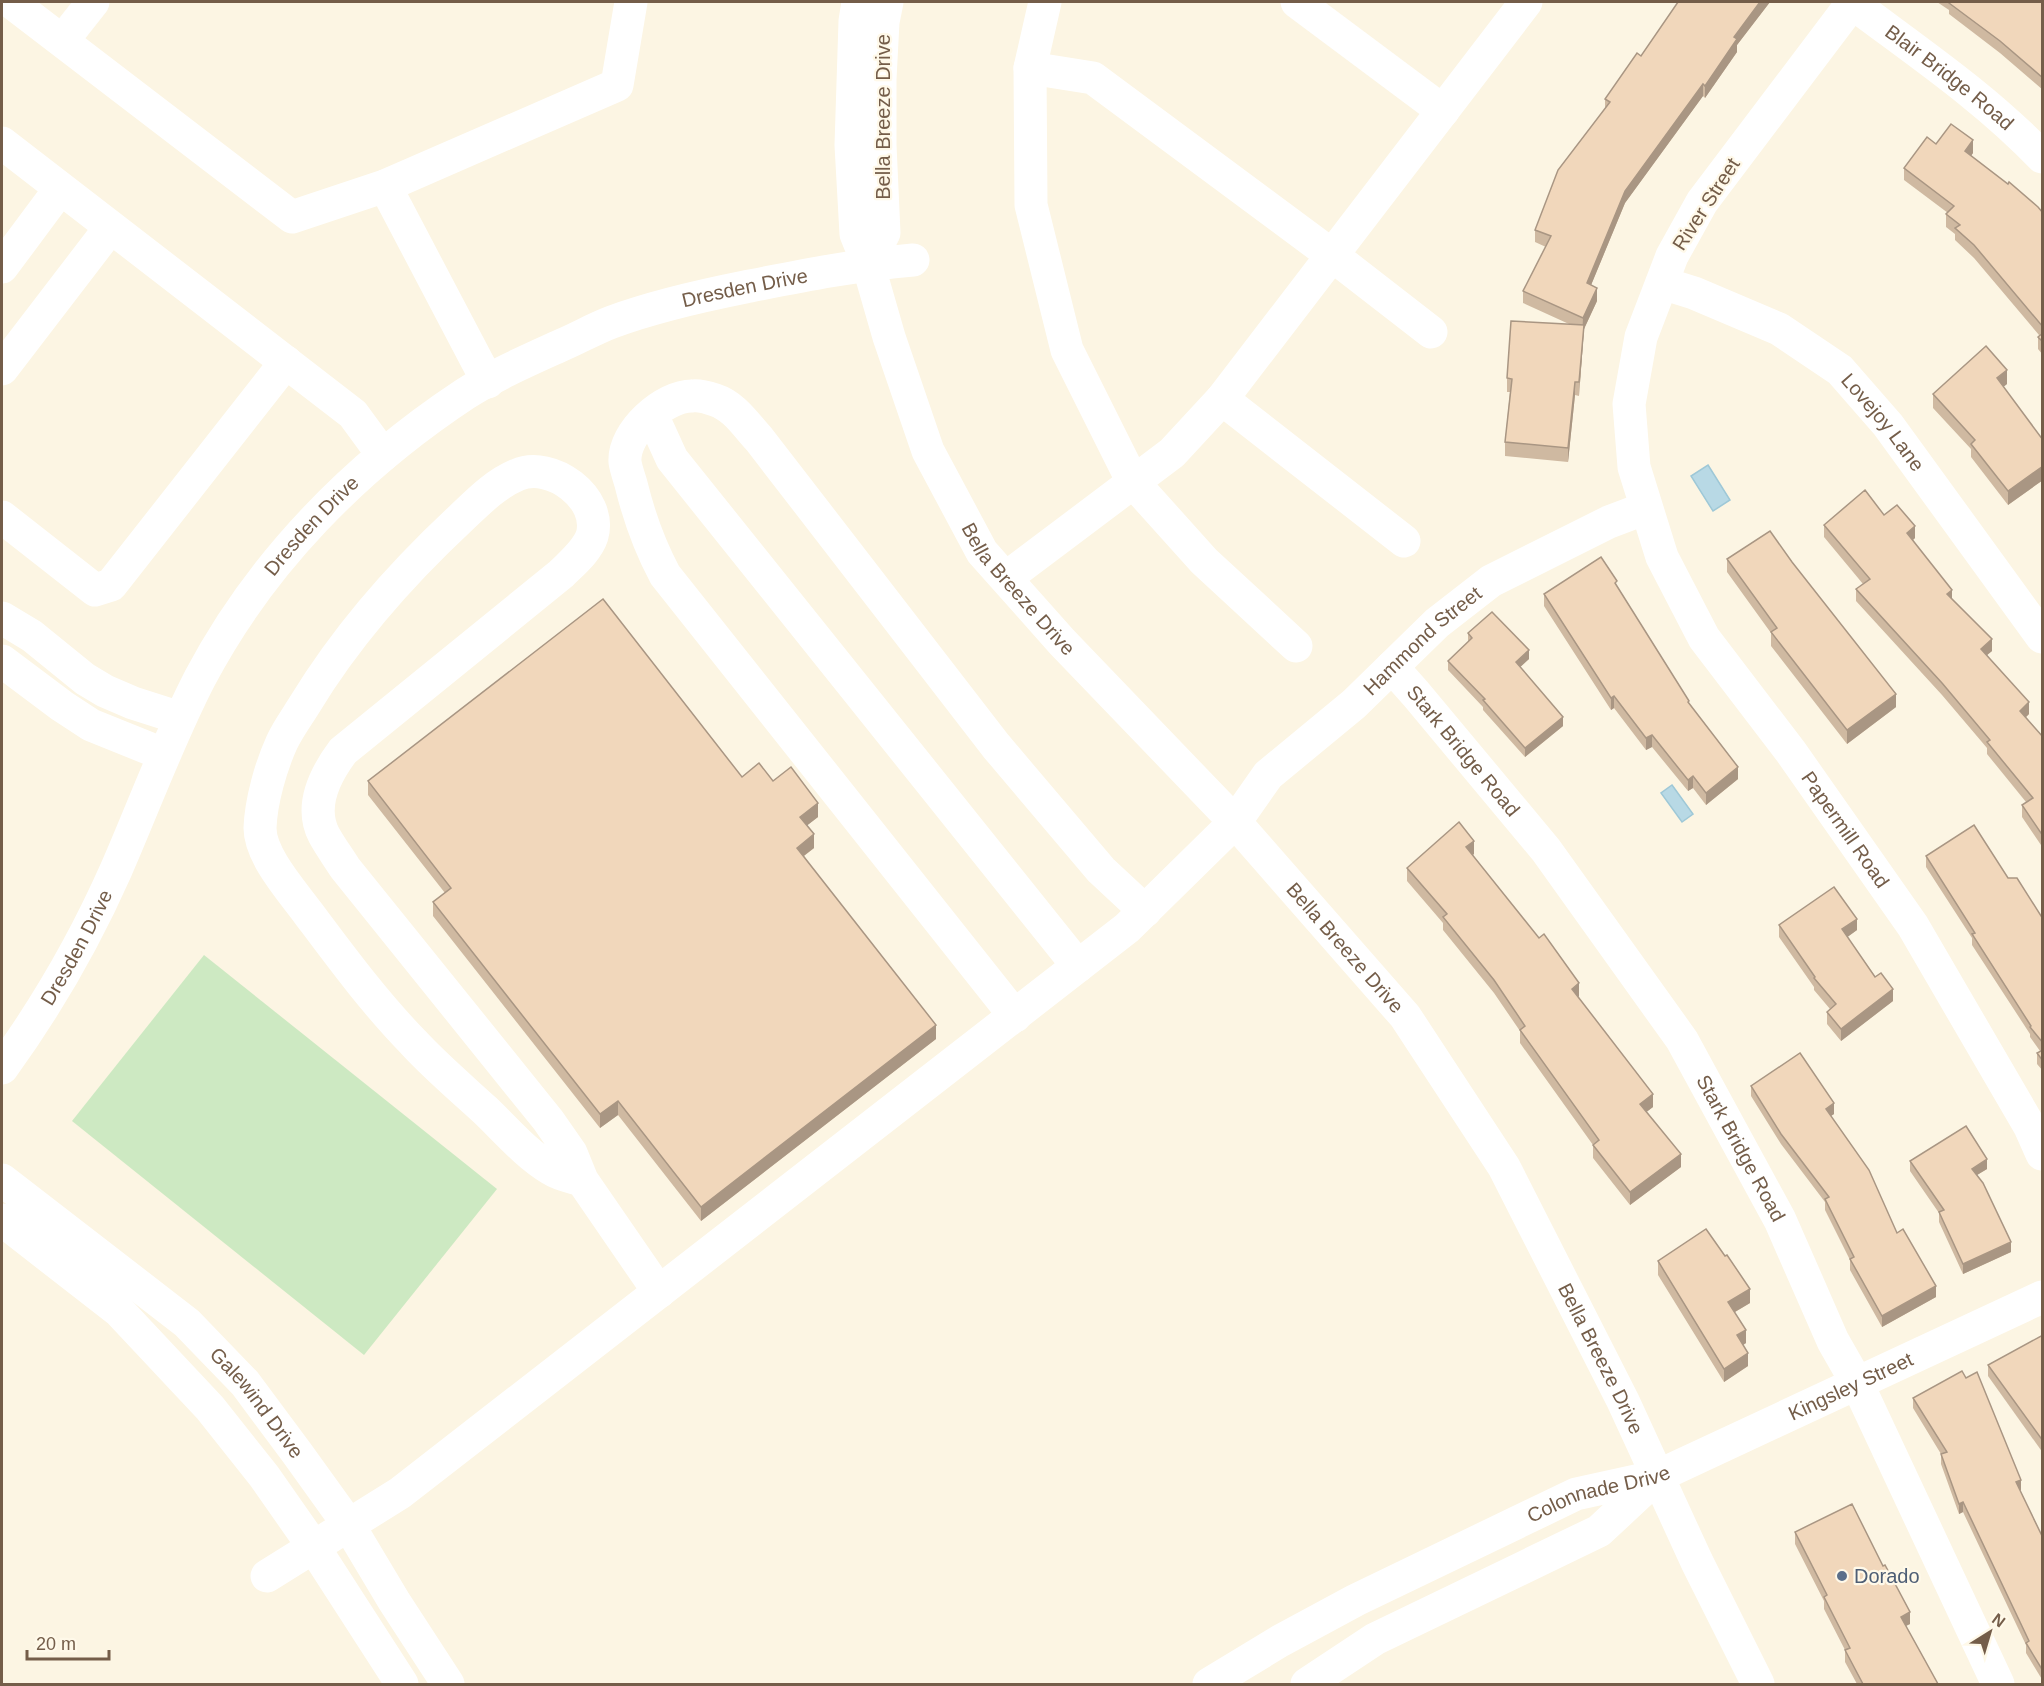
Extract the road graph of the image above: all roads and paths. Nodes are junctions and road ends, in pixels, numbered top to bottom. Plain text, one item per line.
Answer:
1 (11, 2) edge
2 (93, 2) edge
3 (631, 2) edge
4 (858, 2) edge
5 (887, 2) edge
6 (1045, 2) edge
7 (1297, 2) edge
8 (1526, 2) edge
9 (1852, 2) edge
10 (63, 40) junction
11 (1030, 68) junction
12 (1443, 111) junction
13 (2, 143) edge
14 (2043, 157) edge
15 (385, 186) junction
16 (60, 189) junction
17 (110, 228) junction
18 (1333, 256) junction
19 (913, 260) dead end
20 (868, 264) junction
21 (2, 267) edge
22 (1662, 282) junction
23 (1431, 333) dead end
24 (286, 362) junction
25 (2, 369) edge
26 (488, 382) junction
27 (1222, 399) junction
28 (652, 415) junction
29 (383, 455) junction
30 (1133, 482) junction
31 (1646, 508) junction
32 (2, 517) edge
33 (1404, 541) dead end
34 (1006, 579) junction
35 (2, 618) edge
36 (2043, 637) edge
37 (1296, 646) dead end
38 (2, 661) edge
39 (1392, 667) junction
40 (180, 718) junction
41 (163, 754) junction
42 (1235, 822) junction
43 (1145, 911) junction
44 (1078, 966) junction
45 (1015, 1016) junction
46 (2, 1068) edge
47 (2043, 1154) edge
48 (2, 1180) edge
49 (582, 1180) junction
50 (2, 1220) edge
51 (659, 1292) junction
52 (2043, 1297) edge
53 (1857, 1383) junction
54 (1658, 1476) junction
55 (348, 1524) junction
56 (313, 1546) junction
57 (267, 1576) dead end
58 (402, 1684) edge
59 (448, 1684) edge
60 (1209, 1684) edge
61 (1307, 1684) edge
62 (1758, 1684) edge
63 (1998, 1684) edge

1 - 10 street
2 - 10 street
3 - 15 street
4 - 20 street, Bella Breeze Drive
5 - 20 street, Bella Breeze Drive
6 - 11 street
7 - 12 street
8 - 12 street
9 - 14 street, Blair Bridge Road
9 - 22 street, River Street
10 - 15 street
11 - 18 street
11 - 30 street
12 - 18 street
13 - 16 street
15 - 26 street
16 - 17 street
16 - 21 street
17 - 24 street
17 - 25 street
18 - 23 street
18 - 27 street
19 - 20 street, Dresden Drive
20 - 26 street, Dresden Drive
20 - 34 street, Bella Breeze Drive
22 - 31 street, River Street
22 - 36 street, Lovejoy Lane
24 - 29 street
24 - 32 street
26 - 29 street, Dresden Drive
27 - 30 street
27 - 33 street
28 - 43 street
28 - 44 street
28 - 45 street
29 - 40 street, Dresden Drive
30 - 34 street
30 - 37 street
31 - 39 street, Hammond Street
31 - 47 street, Papermill Road
34 - 42 street, Bella Breeze Drive
35 - 40 street
38 - 41 street
39 - 42 street, Hammond Street
39 - 53 street, Stark Bridge Road
40 - 41 street, Dresden Drive
41 - 46 street, Dresden Drive
42 - 43 street, Hammond Street
42 - 54 street, Bella Breeze Drive
43 - 44 street, Hammond Street
44 - 45 street, Hammond Street
45 - 51 street, Hammond Street
48 - 55 street, Galewind Drive
49 - 49 street
49 - 51 street
50 - 56 street, Galewind Drive
51 - 55 street, Hammond Street
52 - 53 street, Kingsley Street
53 - 54 street, Kingsley Street
53 - 63 street, Stark Bridge Road
54 - 60 street, Colonnade Drive
54 - 61 street, Colonnade Drive
54 - 62 street, Bella Breeze Drive
55 - 56 street, Hammond Street
55 - 59 street, Galewind Drive
56 - 57 street, Hammond Street
56 - 58 street, Galewind Drive

